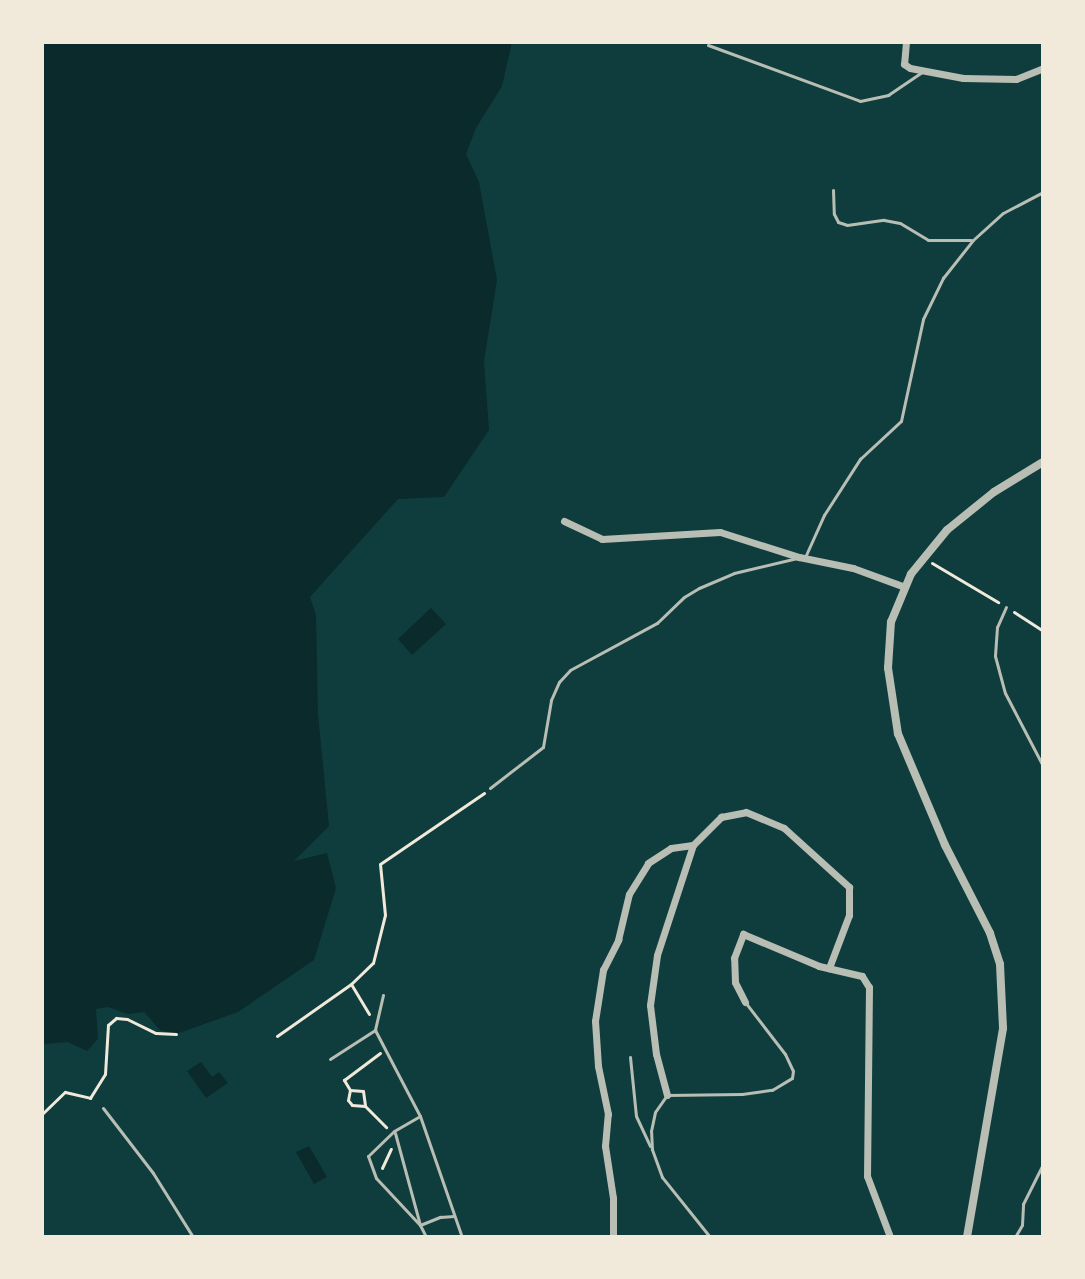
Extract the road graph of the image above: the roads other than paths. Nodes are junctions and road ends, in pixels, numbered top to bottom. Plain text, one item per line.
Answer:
1 (906, 42) edge
2 (708, 45) dead end
3 (1043, 68) edge
4 (927, 70) junction
5 (833, 190) dead end
6 (1043, 192) edge
7 (973, 240) junction
8 (1043, 462) edge
9 (564, 521) dead end
10 (802, 558) junction
11 (905, 587) junction
12 (1006, 607) road end
13 (1043, 766) edge
14 (490, 788) road end
15 (693, 845) junction
16 (829, 968) junction
17 (383, 995) dead end
18 (745, 1002) joint
19 (375, 1030) junction
20 (630, 1057) dead end
21 (330, 1059) dead end
22 (667, 1095) junction
23 (103, 1108) dead end
24 (420, 1116) junction
25 (394, 1131) junction
26 (652, 1149) junction
27 (1043, 1164) edge
28 (454, 1216) junction
29 (420, 1225) junction
30 (193, 1237) edge
31 (426, 1237) edge
32 (462, 1237) edge
33 (613, 1237) edge
34 (710, 1237) edge
35 (890, 1237) edge
36 (967, 1237) edge
37 (1015, 1237) edge

1 - 4 street
2 - 4 lane
3 - 4 street
5 - 7 lane
6 - 7 lane
7 - 10 lane
8 - 11 street
9 - 10 street
10 - 11 street
10 - 14 lane
11 - 36 street
12 - 13 lane
15 - 16 street
15 - 22 street
15 - 33 street
16 - 18 street
16 - 35 street
17 - 19 lane
18 - 22 lane
19 - 21 lane
19 - 24 lane
20 - 26 lane
22 - 26 lane
23 - 30 lane
24 - 25 lane
24 - 28 lane
25 - 29 lane
25 - 29 lane
26 - 34 lane
27 - 37 lane
28 - 29 lane
28 - 32 lane
29 - 31 lane

